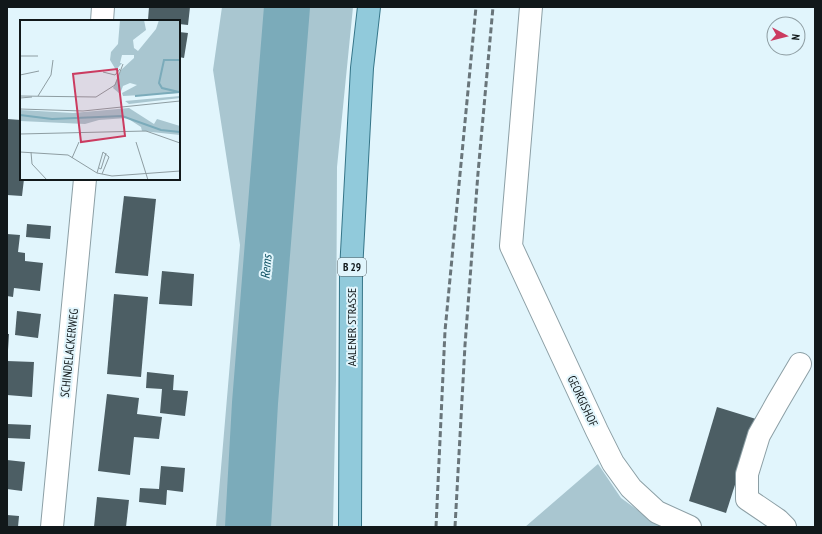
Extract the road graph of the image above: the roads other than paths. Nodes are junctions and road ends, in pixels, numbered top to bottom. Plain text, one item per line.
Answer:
1 (103, 7) edge
2 (369, 7) edge
3 (532, 7) edge
4 (102, 20) edge
5 (85, 180) edge
6 (800, 364) dead end
7 (52, 527) edge
8 (350, 527) edge
9 (690, 527) edge
10 (785, 527) edge

1 - 4 street
2 - 8 main road, AALENER STRASSE / B 29
3 - 9 street, GEORGISHOF
5 - 7 street, SCHINDELACKERWEG
6 - 10 street

